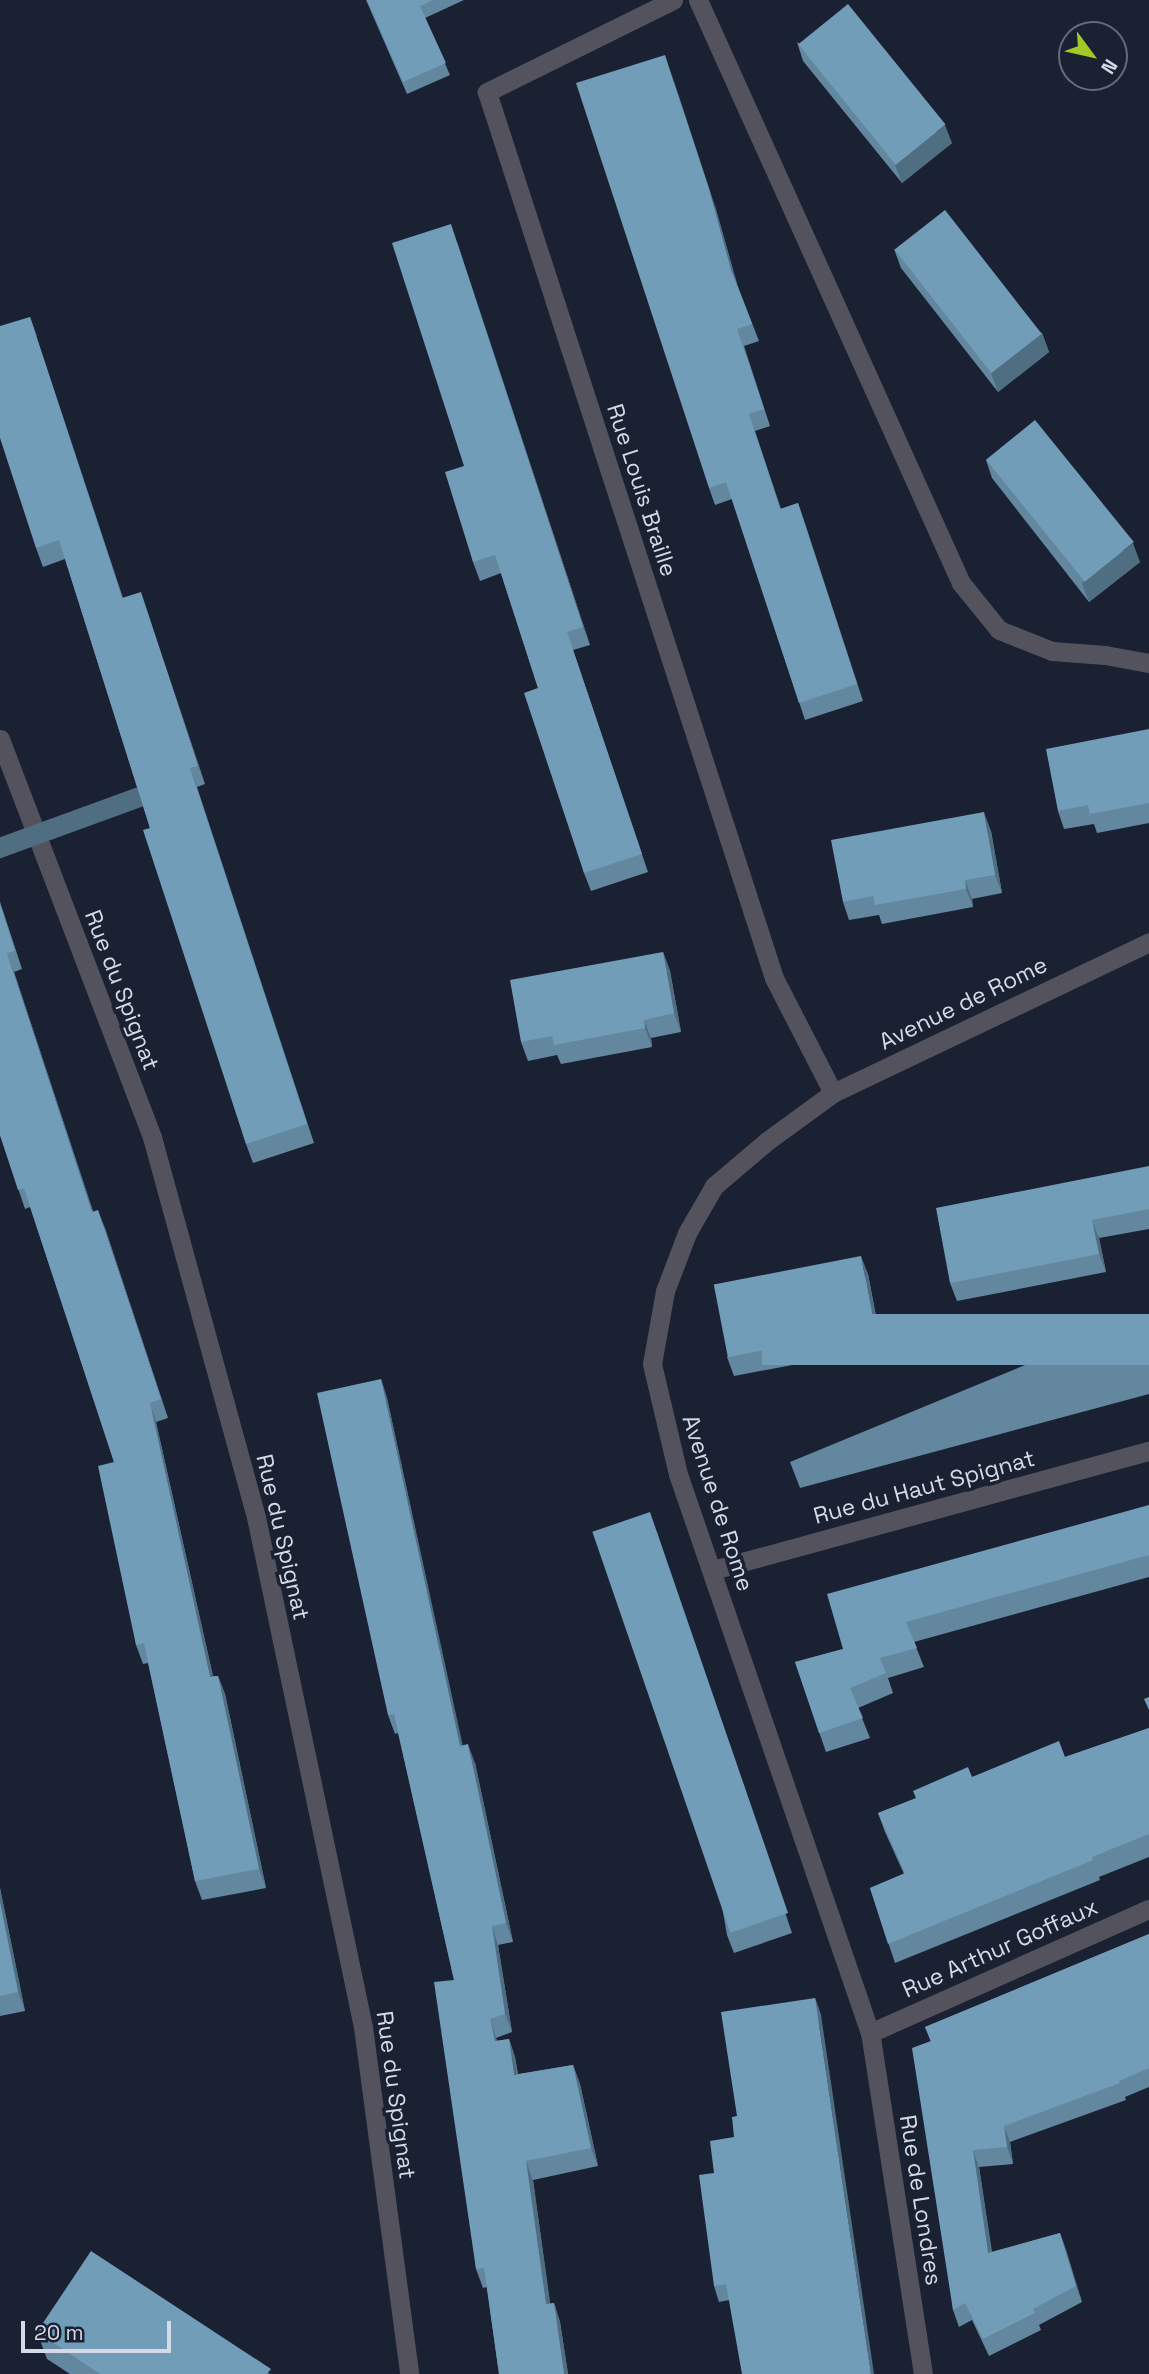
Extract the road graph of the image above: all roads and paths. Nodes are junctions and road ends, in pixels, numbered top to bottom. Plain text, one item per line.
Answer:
1 (673, 0) edge
2 (698, 0) edge
3 (1149, 663) edge
4 (0, 739) edge
5 (1149, 942) edge
6 (833, 1093) junction
7 (1149, 1451) edge
8 (713, 1570) junction
9 (1149, 1909) edge
10 (870, 2033) junction
11 (409, 2374) edge
12 (923, 2374) edge

1 - 6 street, Rue Louis Braille
2 - 3 street
4 - 11 street, Rue du Spignat
5 - 6 street, Avenue de Rome
6 - 8 street, Avenue de Rome
7 - 8 street, Rue du Haut Spignat
8 - 10 street, Avenue de Rome
9 - 10 street, Rue Arthur Goffaux
10 - 12 street, Rue de Londres

